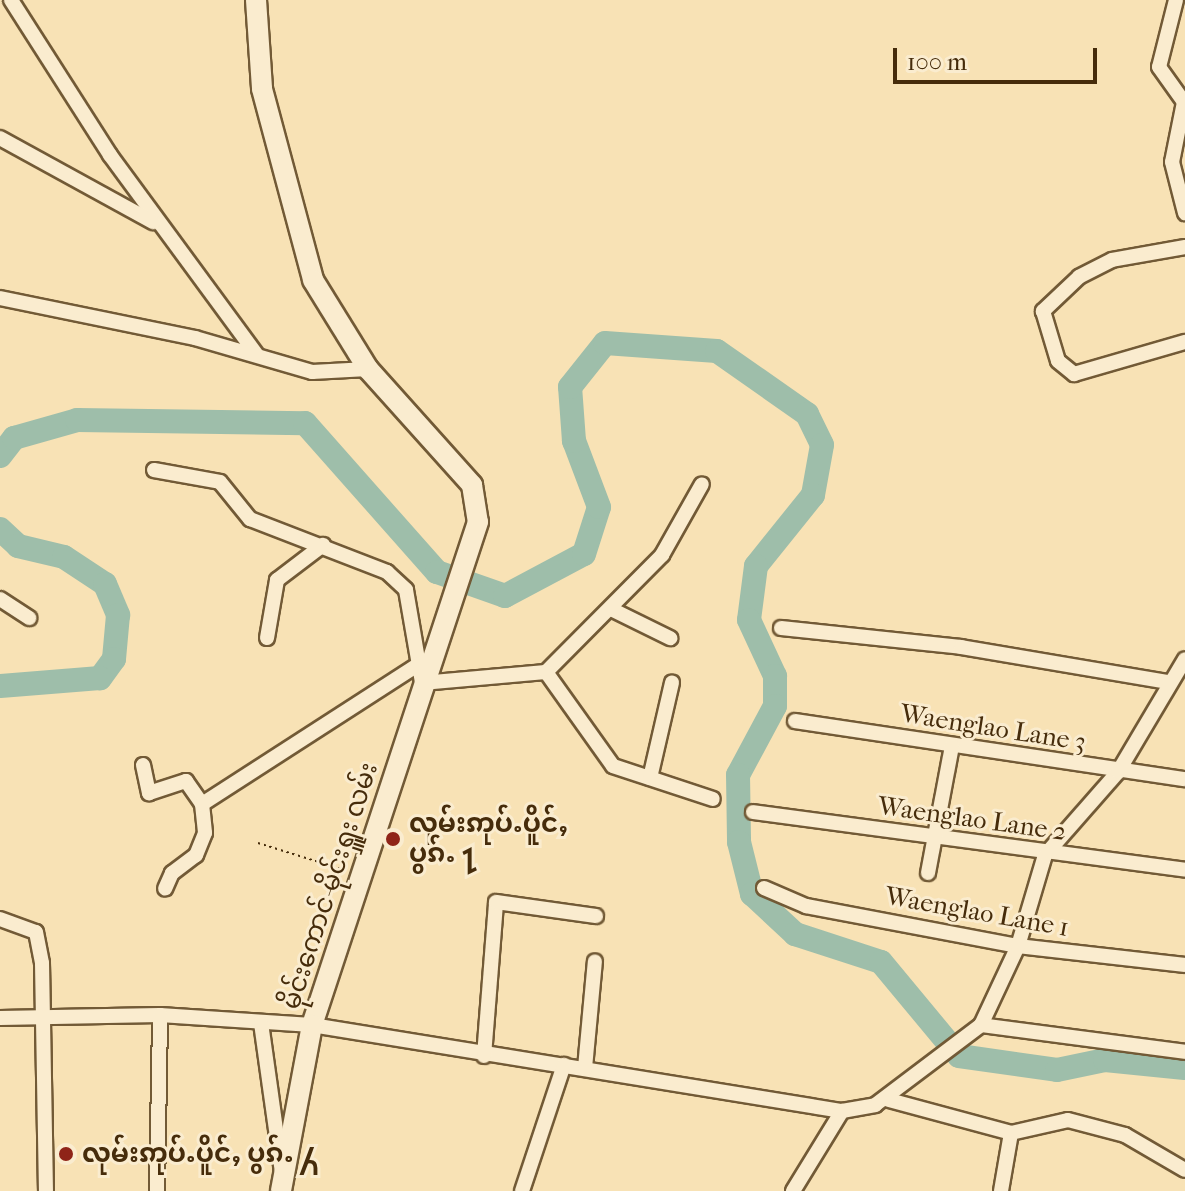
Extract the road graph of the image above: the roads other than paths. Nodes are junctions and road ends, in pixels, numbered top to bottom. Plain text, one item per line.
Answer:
1 (11, 0) edge
2 (256, 0) edge
3 (1176, 0) edge
4 (1178, 23) edge
5 (0, 138) edge
6 (1185, 213) edge
7 (166, 231) junction
8 (1185, 247) edge
9 (0, 298) edge
10 (1185, 342) edge
11 (256, 354) junction
12 (368, 369) junction
13 (154, 470) dead end
14 (702, 484) dead end
15 (323, 545) junction
16 (0, 599) edge
17 (613, 610) junction
18 (29, 618) dead end
19 (781, 628) dead end
20 (267, 638) dead end
21 (670, 638) dead end
22 (1185, 659) edge
23 (546, 672) junction
24 (421, 674) junction
25 (1169, 682) junction
26 (672, 683) dead end
27 (795, 721) dead end
28 (952, 746) junction
29 (143, 765) dead end
30 (1118, 772) junction
31 (650, 778) junction
32 (1185, 779) edge
33 (713, 799) dead end
34 (202, 804) junction
35 (753, 812) dead end
36 (934, 838) junction
37 (1045, 855) junction
38 (1185, 870) edge
39 (928, 873) dead end
40 (764, 888) dead end
41 (165, 889) dead end
42 (596, 916) dead end
43 (0, 919) edge
44 (1018, 946) junction
45 (595, 961) dead end
46 (1185, 965) edge
47 (160, 1015) junction
48 (0, 1018) edge
49 (39, 1019) junction
50 (261, 1023) junction
51 (312, 1025) junction
52 (981, 1025) junction
53 (1185, 1052) edge
54 (484, 1056) junction
55 (564, 1065) junction
56 (585, 1068) junction
57 (889, 1100) junction
58 (842, 1111) junction
59 (1011, 1133) junction
60 (1185, 1170) edge
61 (282, 1182) edge
62 (46, 1191) edge
63 (157, 1191) edge
64 (522, 1191) edge
65 (793, 1191) edge
66 (1001, 1191) edge

1 - 7 street
2 - 12 main road, မိုင်းကောင်-မိုင်းရှူး လမ်း
3 - 4 street
4 - 6 street
5 - 7 street
7 - 11 street
8 - 10 street
9 - 11 street
11 - 12 street
12 - 24 main road, မိုင်းကောင်-မိုင်းရှူး လမ်း
13 - 15 street
14 - 17 street
15 - 20 street
15 - 24 street
16 - 18 street
17 - 21 street
17 - 23 street
19 - 25 street
22 - 25 street
23 - 24 street
23 - 31 street
24 - 34 street
24 - 51 main road, မိုင်းကောင်-မိုင်းရှူး လမ်း
25 - 30 street
26 - 31 street
27 - 28 street, Waenglao Lane 3
28 - 30 street, Waenglao Lane 3
28 - 36 street
29 - 34 street
30 - 32 street, Waenglao Lane 3
30 - 37 street
31 - 33 street
34 - 41 street
35 - 36 street, Waenglao Lane 2
36 - 37 street, Waenglao Lane 2
36 - 39 street
37 - 38 street, Waenglao Lane 2
37 - 44 street
40 - 44 street, Waenglao Lane 1
42 - 54 street
43 - 49 street
44 - 46 street, Waenglao Lane 1
44 - 52 street
45 - 56 street
47 - 49 street
47 - 50 street
47 - 63 street
48 - 49 street
49 - 62 street
50 - 51 street
50 - 61 street
51 - 54 street
51 - 61 main road, မိုင်းကောင်-မိုင်းရှူး လမ်း
52 - 53 street
52 - 57 street
54 - 55 street
55 - 56 street
55 - 64 street
56 - 58 street
57 - 58 street
57 - 59 street
58 - 65 street
59 - 60 street
59 - 66 street

